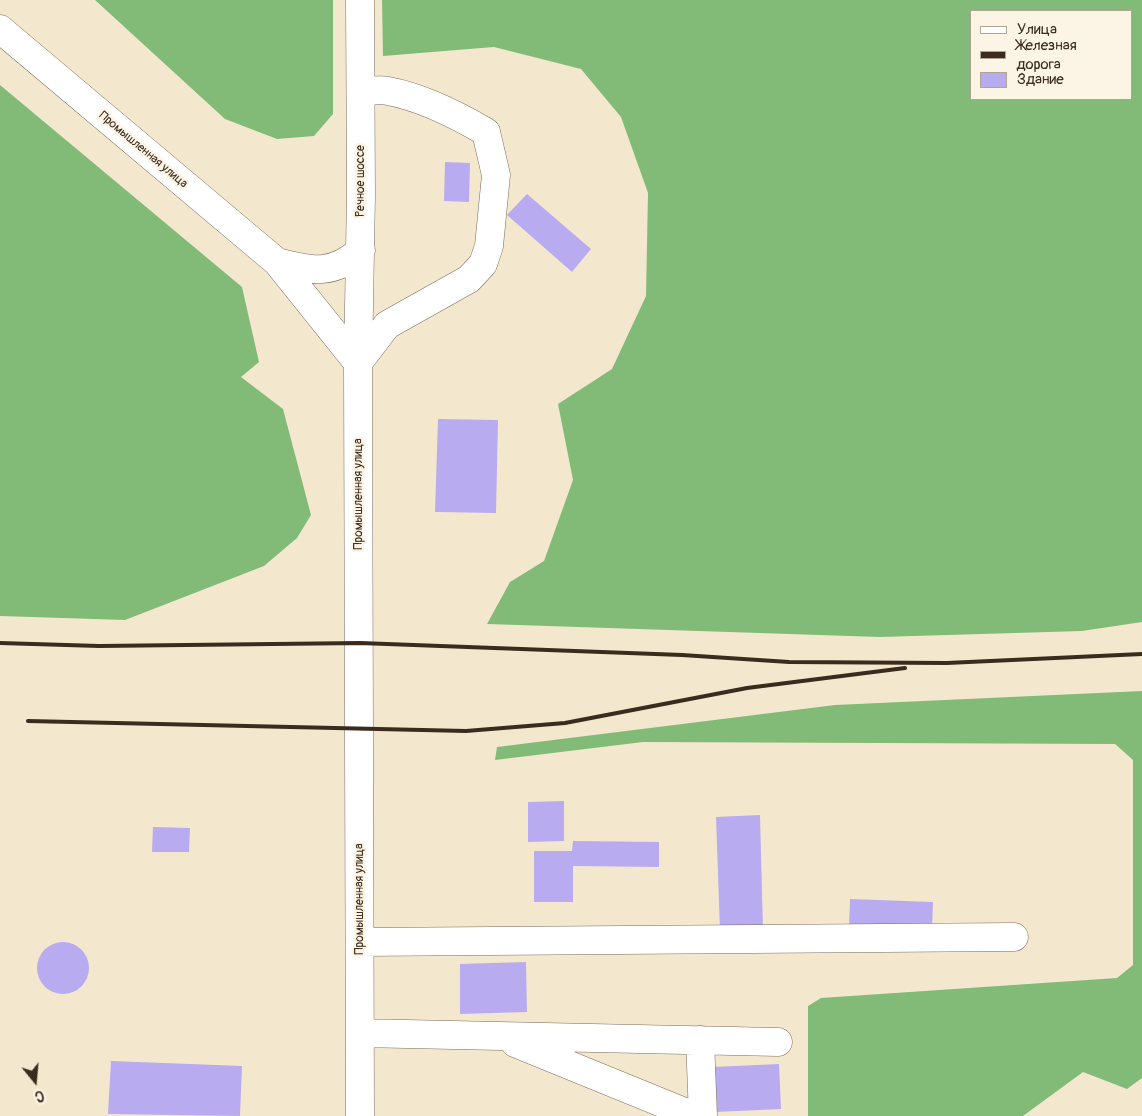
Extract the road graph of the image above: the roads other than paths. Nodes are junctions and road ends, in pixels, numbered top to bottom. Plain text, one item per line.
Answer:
1 (360, 0) edge
2 (0, 29) edge
3 (361, 92) junction
4 (360, 250) junction
5 (277, 262) junction
6 (358, 363) junction
7 (1014, 937) dead end
8 (360, 942) junction
9 (360, 1033) junction
10 (499, 1036) junction
11 (700, 1040) junction
12 (778, 1042) dead end
13 (360, 1116) edge
14 (694, 1116) edge
15 (703, 1116) edge

1 - 3 street, Речное шоссе
2 - 5 street, Промышленная улица
3 - 4 street, Речное шоссе
3 - 6 street
4 - 5 street
4 - 6 street, Речное шоссе
5 - 6 street, Промышленная улица
6 - 8 street, Промышленная улица
7 - 8 street
8 - 9 street, Промышленная улица
9 - 10 street
9 - 13 street, Промышленная улица
10 - 11 street
10 - 14 street
11 - 12 street
11 - 15 street

